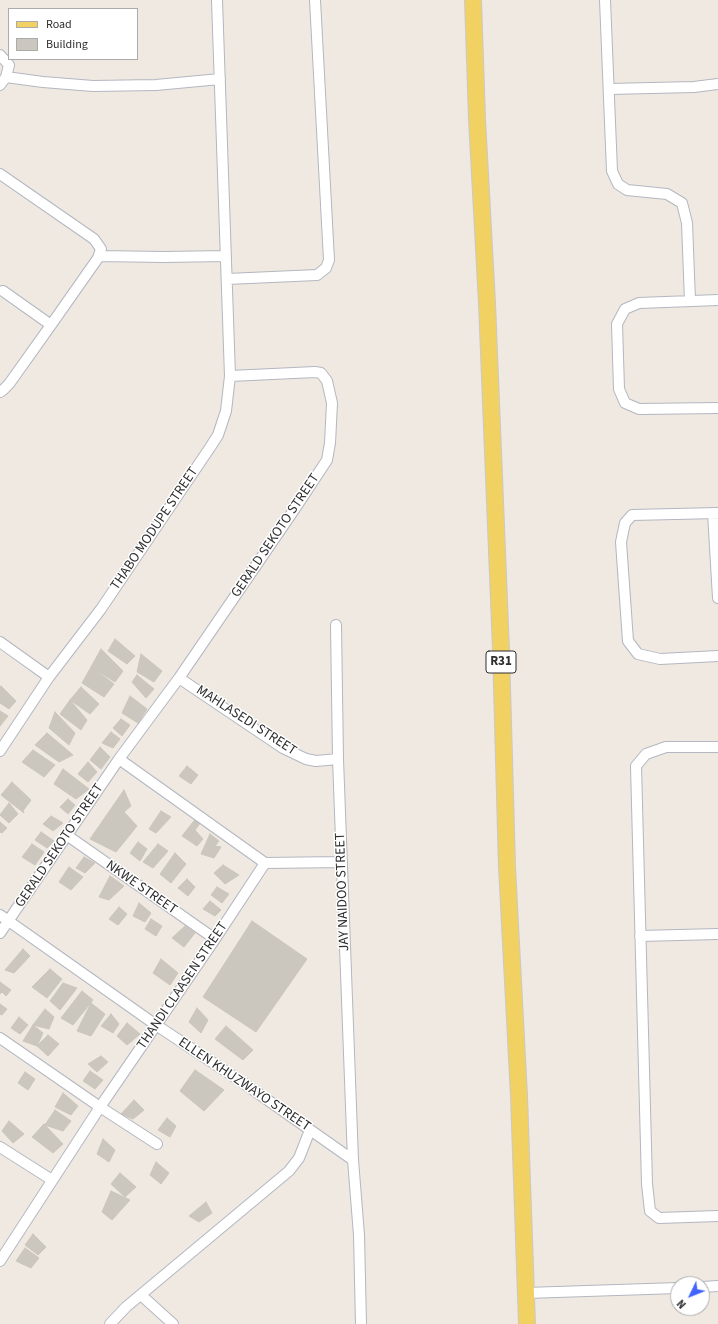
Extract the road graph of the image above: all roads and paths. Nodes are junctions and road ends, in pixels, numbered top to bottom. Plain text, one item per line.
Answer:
1 (217, 0) edge
2 (315, 0) edge
3 (473, 0) edge
4 (605, 0) edge
5 (0, 55) edge
6 (6, 76) junction
7 (220, 80) junction
8 (718, 84) edge
9 (0, 85) edge
10 (609, 89) junction
11 (0, 174) edge
12 (226, 256) junction
13 (99, 257) junction
14 (227, 279) junction
15 (3, 290) dead end
16 (718, 300) edge
17 (690, 301) junction
18 (51, 325) junction
19 (230, 376) junction
20 (0, 392) edge
21 (718, 408) edge
22 (716, 513) edge
23 (718, 598) edge
24 (336, 625) dead end
25 (0, 642) edge
26 (718, 656) edge
27 (49, 677) junction
28 (179, 678) junction
29 (718, 747) edge
30 (0, 751) edge
31 (120, 759) junction
32 (338, 759) junction
33 (68, 836) junction
34 (342, 862) junction
35 (265, 863) junction
36 (4, 918) edge
37 (0, 933) edge
38 (718, 934) edge
39 (640, 936) junction
40 (215, 939) junction
41 (156, 1026) junction
42 (0, 1038) edge
43 (100, 1107) junction
44 (310, 1130) junction
45 (157, 1144) dead end
46 (0, 1148) edge
47 (353, 1160) junction
48 (52, 1180) junction
49 (718, 1216) edge
50 (0, 1261) edge
51 (670, 1288) edge
52 (526, 1293) junction
53 (141, 1295) junction
54 (110, 1324) edge
55 (174, 1324) edge
56 (361, 1324) edge
57 (527, 1324) edge

1 - 7 street, THABO MODUPE STREET
2 - 14 street
3 - 52 main road, R31
4 - 10 street
5 - 6 street
6 - 7 street
6 - 9 street
7 - 12 street, THABO MODUPE STREET
8 - 10 street
10 - 17 street
11 - 13 street
12 - 13 street
12 - 14 street, THABO MODUPE STREET
13 - 18 street
14 - 19 street, THABO MODUPE STREET
15 - 18 street
16 - 17 street
17 - 21 street
18 - 20 street
19 - 27 street, THABO MODUPE STREET
19 - 28 street, GERALD SEKOTO STREET
22 - 23 street
22 - 26 street
24 - 32 street, JAY NAIDOO STREET
25 - 27 street
27 - 30 street, THABO MODUPE STREET
28 - 31 street, GERALD SEKOTO STREET
28 - 32 street, MAHLASEDI STREET
29 - 39 street
31 - 33 street, GERALD SEKOTO STREET
31 - 35 street
32 - 34 street, JAY NAIDOO STREET
33 - 36 street, GERALD SEKOTO STREET
33 - 40 street, NKWE STREET
34 - 35 street
34 - 47 street, JAY NAIDOO STREET
35 - 40 street, THANDI CLAASEN STREET
36 - 37 street, GERALD SEKOTO STREET
36 - 41 street, ELLEN KHUZWAYO STREET
38 - 39 street
39 - 49 street
40 - 41 street, THANDI CLAASEN STREET
41 - 43 street, THANDI CLAASEN STREET
41 - 44 street, ELLEN KHUZWAYO STREET
42 - 43 street
43 - 45 street
43 - 48 street, THANDI CLAASEN STREET
44 - 47 street, ELLEN KHUZWAYO STREET
44 - 53 street
46 - 48 street
47 - 56 street
48 - 50 street, THANDI CLAASEN STREET
51 - 52 street
52 - 57 main road, R31
53 - 54 street
53 - 55 street

